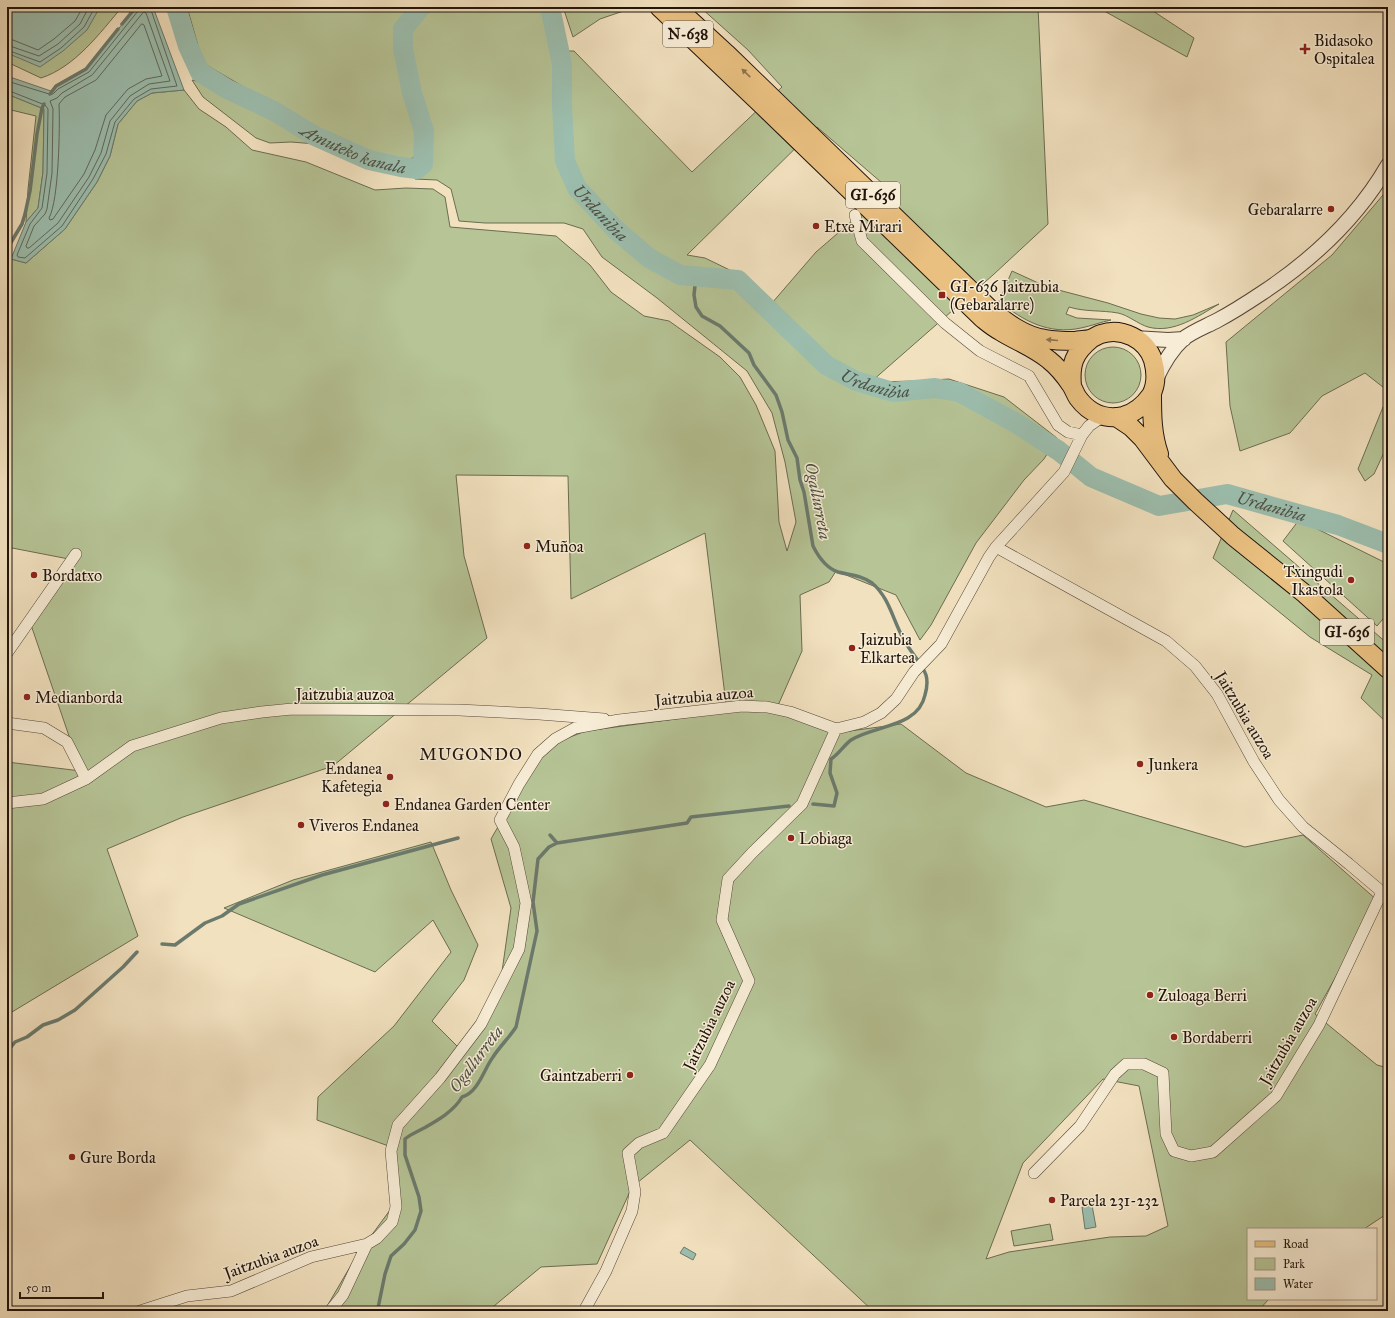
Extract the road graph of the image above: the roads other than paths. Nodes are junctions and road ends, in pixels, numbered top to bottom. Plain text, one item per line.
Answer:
1 (650, 7) edge
2 (659, 7) edge
3 (676, 7) edge
4 (717, 62) junction
5 (1388, 165) edge
6 (855, 215) dead end
7 (1134, 338) junction
8 (1091, 339) junction
9 (1184, 339) junction
10 (1072, 386) junction
11 (1154, 386) junction
12 (1085, 406) junction
13 (1113, 417) junction
14 (1082, 437) junction
15 (1162, 462) junction
16 (996, 547) junction
17 (76, 554) dead end
18 (7, 653) edge
19 (1388, 669) edge
20 (619, 720) junction
21 (7, 723) edge
22 (836, 729) junction
23 (86, 779) junction
24 (7, 803) edge
25 (1385, 895) edge
26 (1034, 1173) dead end
27 (367, 1244) junction
28 (140, 1311) edge
29 (330, 1311) edge
30 (584, 1311) edge

1 - 4 main road, GI-636
2 - 4 main road, N-638
8 -> 3 main road, GI-636
4 - 10 main road, GI-636
5 - 9 street
6 - 14 street
7 - 8 main road, GI-636
7 - 9 street
7 - 11 main road, GI-636
8 - 10 main road, GI-636
9 - 11 street
10 - 12 main road, GI-636
11 - 13 main road
11 - 15 main road, GI-636
12 - 13 main road, GI-636
12 - 14 street
13 - 14 street
13 - 15 main road, GI-636
14 - 16 street
15 - 19 main road, GI-636
16 - 22 street
16 - 25 street, Jaitzubia auzoa
17 - 18 street
20 - 22 street, Jaitzubia auzoa
20 - 23 street, Jaitzubia auzoa
20 - 27 street, Jaitzubia auzoa
21 - 23 street
22 - 30 street, Jaitzubia auzoa
23 - 24 street, Jaitzubia auzoa
25 - 26 street, Jaitzubia auzoa
27 - 28 street, Jaitzubia auzoa
27 - 29 street, Jaitzubia auzoa

